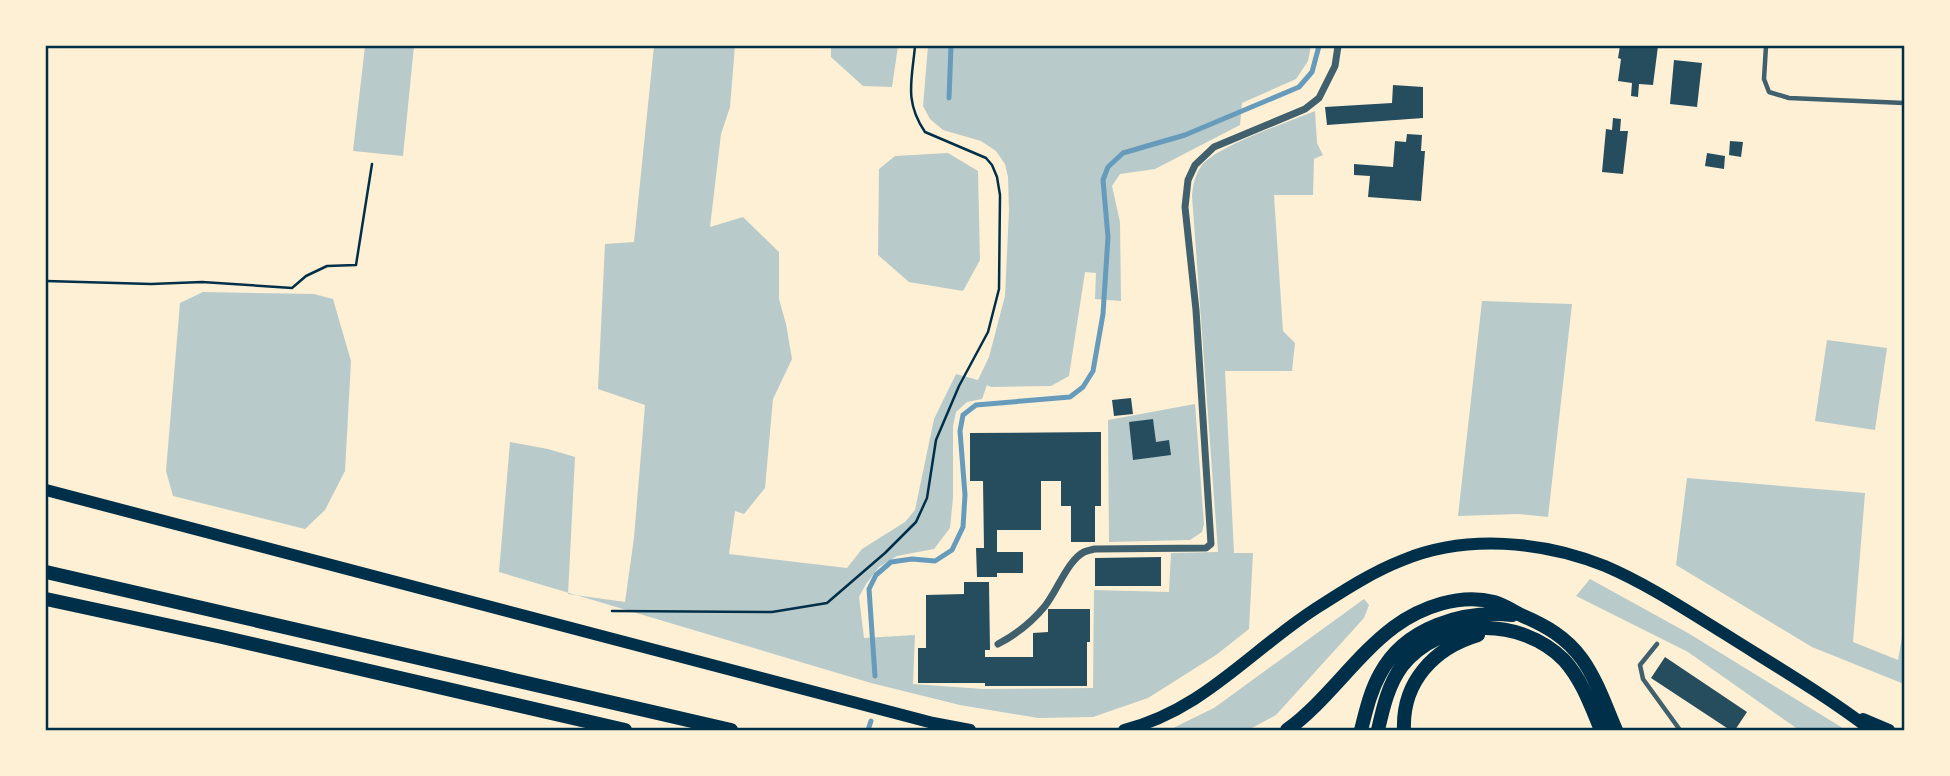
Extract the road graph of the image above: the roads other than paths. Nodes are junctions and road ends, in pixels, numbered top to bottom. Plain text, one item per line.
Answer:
1 (1338, 46) edge
2 (1766, 46) edge
3 (1905, 103) edge
4 (46, 490) edge
5 (46, 572) edge
6 (46, 599) edge
7 (1524, 616) junction
8 (1503, 628) junction
9 (998, 644) dead end
10 (1657, 644) dead end
11 (1847, 712) junction
12 (625, 730) edge
13 (731, 730) edge
14 (970, 730) edge
15 (1124, 730) edge
16 (1287, 730) edge
17 (1361, 730) edge
18 (1378, 730) edge
19 (1404, 730) edge
20 (1601, 730) edge
21 (1616, 730) edge
22 (1680, 730) edge
23 (1871, 730) edge
24 (1889, 730) edge

1 - 9 street
2 - 3 lane
4 - 14 main road
5 - 13 highway
6 - 12 highway
7 - 16 highway
7 - 17 highway
7 - 21 highway
8 - 18 highway
8 - 19 highway
8 - 20 highway
10 - 22 lane
11 - 15 main road
11 - 23 main road
11 - 24 main road

